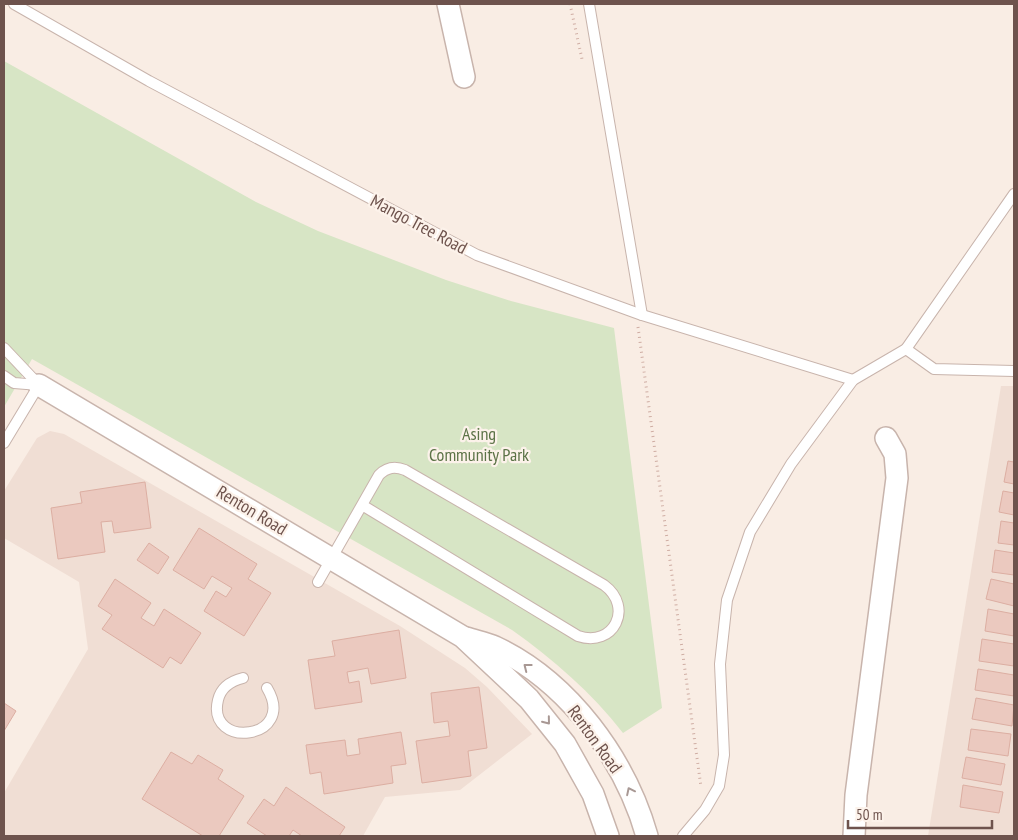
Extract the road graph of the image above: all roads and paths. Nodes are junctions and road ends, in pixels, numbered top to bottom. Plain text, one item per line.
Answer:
1 (14, 4) edge
2 (448, 4) edge
3 (570, 4) edge
4 (589, 4) edge
5 (582, 62) dead end
6 (464, 76) dead end
7 (1014, 194) edge
8 (638, 313) junction
9 (4, 348) edge
10 (906, 349) junction
11 (1014, 371) edge
12 (4, 376) edge
13 (853, 380) junction
14 (39, 385) junction
15 (886, 438) dead end
16 (4, 443) edge
17 (362, 505) junction
18 (332, 557) junction
19 (318, 582) dead end
20 (463, 637) junction
21 (243, 678) dead end
22 (267, 688) dead end
23 (705, 810) junction
24 (608, 836) edge
25 (648, 836) edge
26 (683, 836) edge
27 (854, 836) edge

1 - 8 lane, Mango Tree Road
2 - 6 street
3 - 5 path
4 - 8 lane
7 - 10 lane
8 - 13 lane, Mango Tree Road
8 - 23 path
9 - 14 lane
10 - 11 lane
10 - 13 lane
12 - 14 lane
13 - 23 lane
14 - 16 lane
14 - 18 street, Renton Road
15 - 27 street
17 - 17 lane
17 - 18 lane
18 - 19 lane
18 - 20 street, Renton Road
20 -> 24 street, Renton Road
25 -> 20 street, Renton Road
21 - 22 lane
23 - 26 lane

